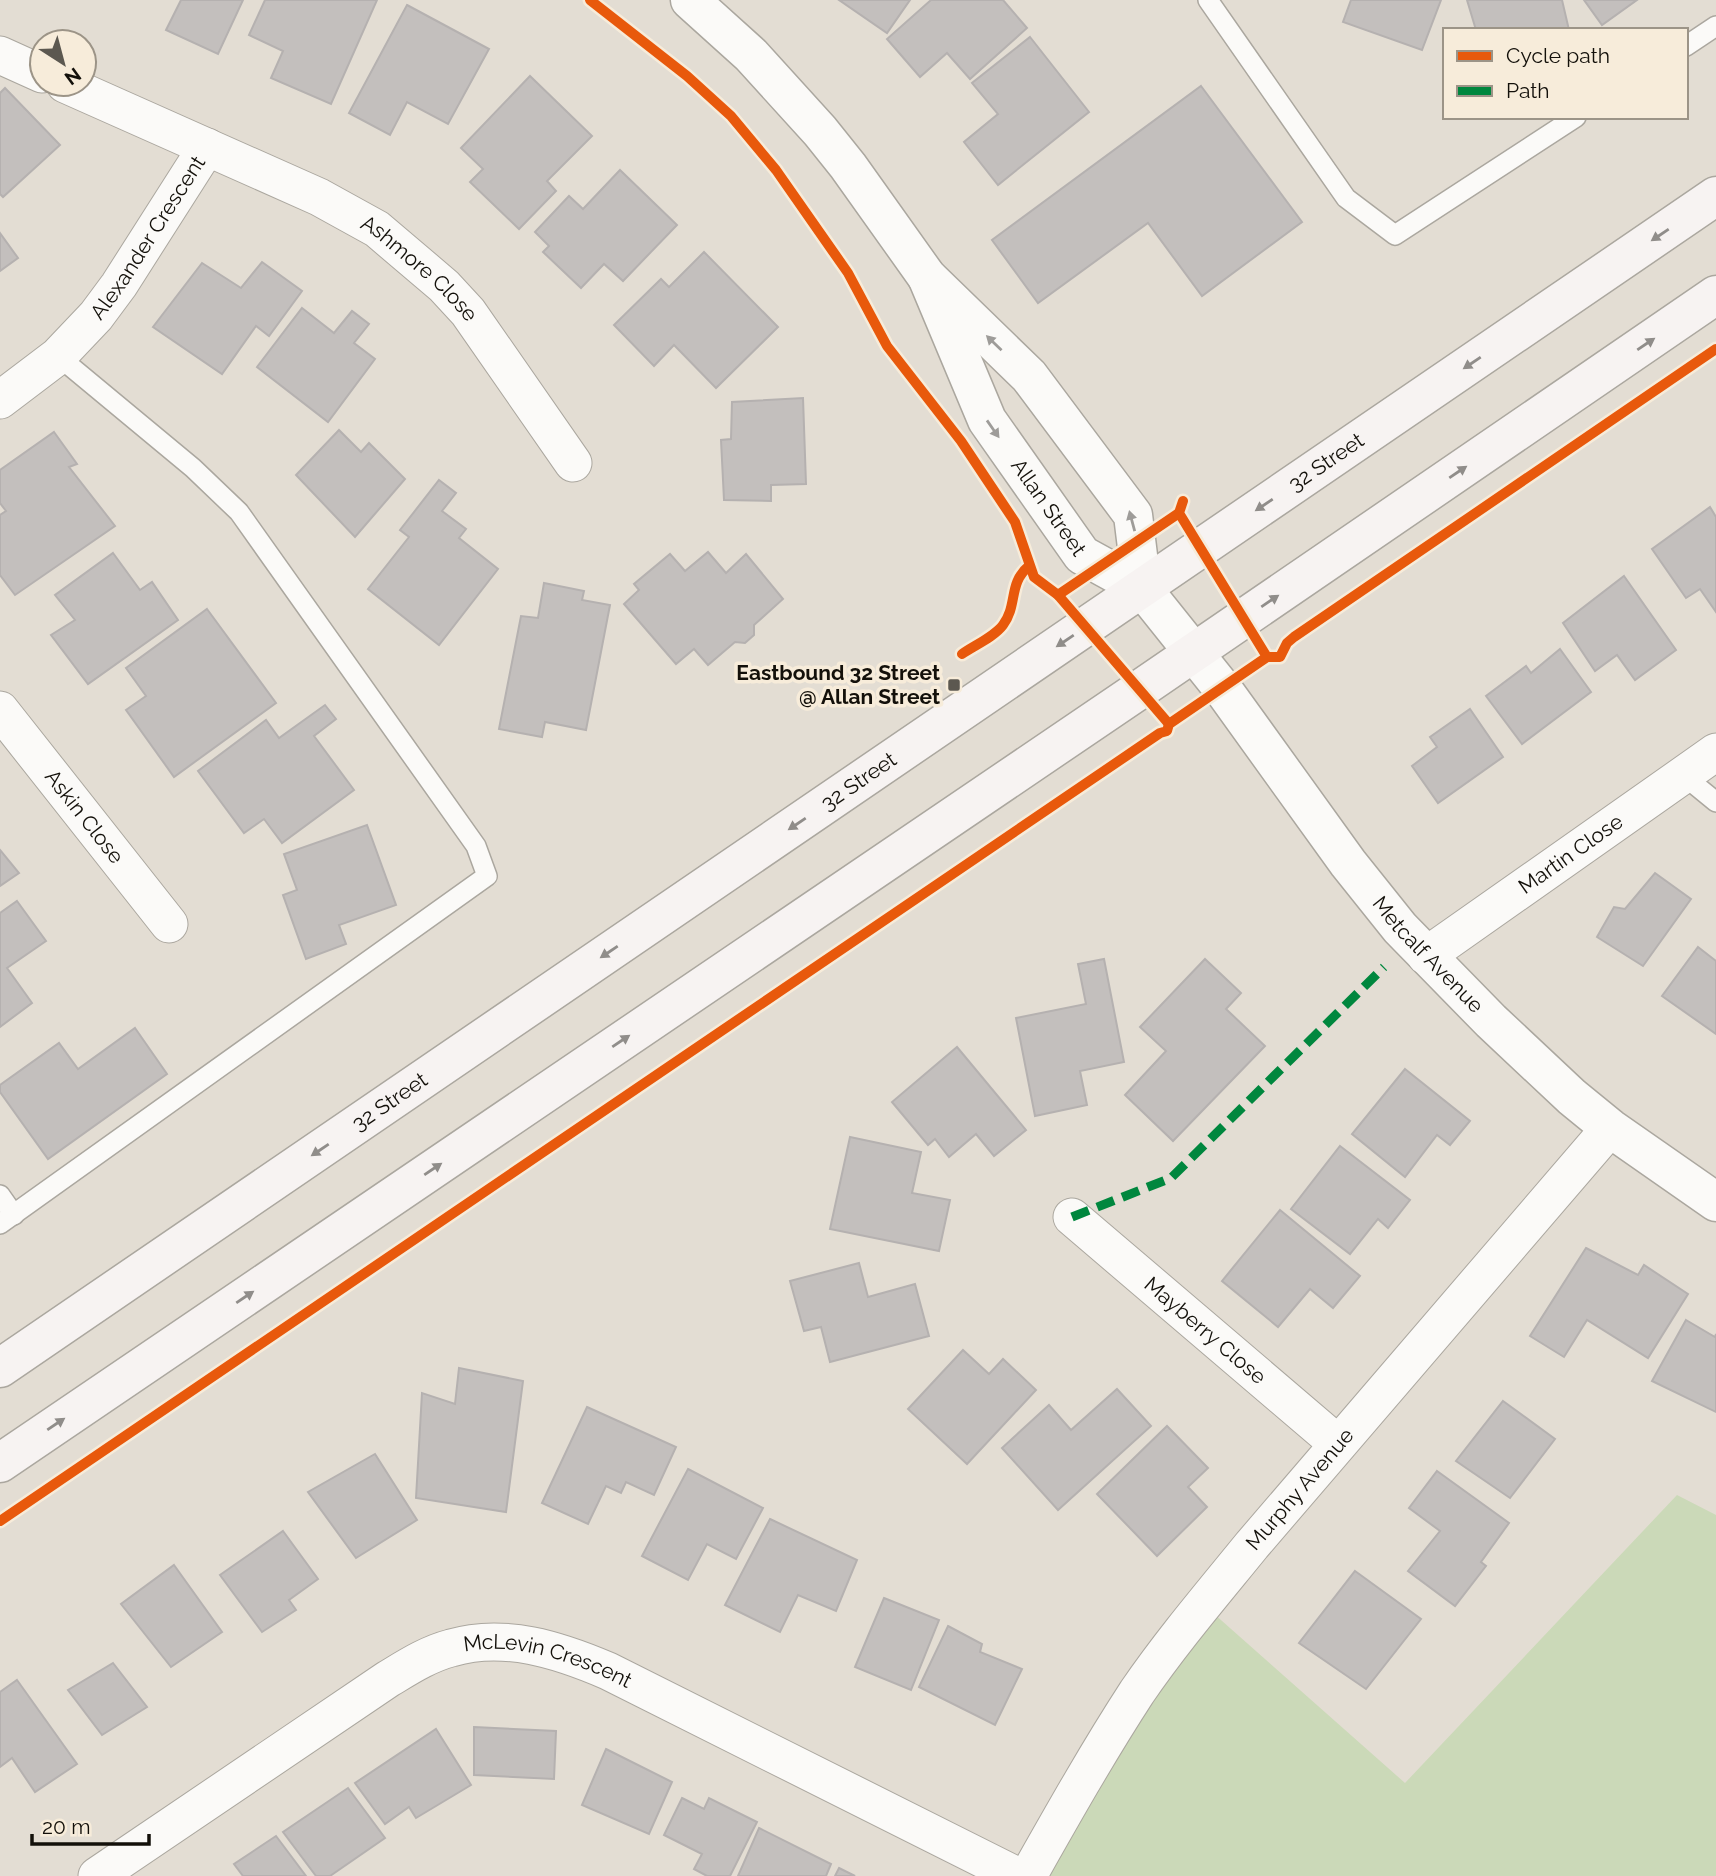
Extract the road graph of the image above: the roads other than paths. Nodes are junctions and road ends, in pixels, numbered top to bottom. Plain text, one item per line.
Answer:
1 (1208, 0) edge
2 (699, 3) edge
3 (1716, 26) edge
4 (1688, 45) edge
5 (0, 55) edge
6 (28, 68) edge
7 (97, 98) edge
8 (1573, 119) edge
9 (207, 147) junction
10 (1716, 196) edge
11 (927, 277) junction
12 (1716, 295) edge
13 (58, 356) junction
14 (0, 400) edge
15 (573, 463) dead end
16 (1142, 588) junction
17 (1194, 653) junction
18 (0, 710) edge
19 (1716, 752) edge
20 (1683, 775) junction
21 (1716, 802) edge
22 (169, 923) dead end
23 (1426, 956) junction
24 (1610, 1128) junction
25 (0, 1195) edge
26 (1716, 1202) edge
27 (1072, 1217) dead end
28 (7, 1219) edge
29 (0, 1368) edge
30 (1338, 1444) junction
31 (0, 1463) edge
32 (97, 1876) edge
33 (1017, 1876) edge
34 (1028, 1876) edge

1 - 8 lane
2 - 11 street, Allan Street
3 - 4 lane
5 - 6 street
7 - 9 street, Alexander Crescent
9 - 13 street, Alexander Crescent
9 - 15 street, Ashmore Close
10 -> 16 main road, 32 Street
11 -> 16 street, Allan Street
16 -> 11 street, Allan Street
17 -> 12 main road
13 - 14 street, Alexander Crescent
13 - 28 lane
16 - 17 street, Metcalf Avenue
16 -> 29 main road, 32 Street
17 - 23 street, Metcalf Avenue
31 -> 17 main road
18 - 22 street, Askin Close
19 - 20 street, Martin Close
20 - 21 lane
20 - 23 street, Martin Close
23 - 24 street, Metcalf Avenue
24 - 26 street, Metcalf Avenue
24 - 30 street, Murphy Avenue
25 - 28 lane
27 - 30 street, Mayberry Close
30 - 34 street, Murphy Avenue
32 - 33 street, McLevin Crescent

